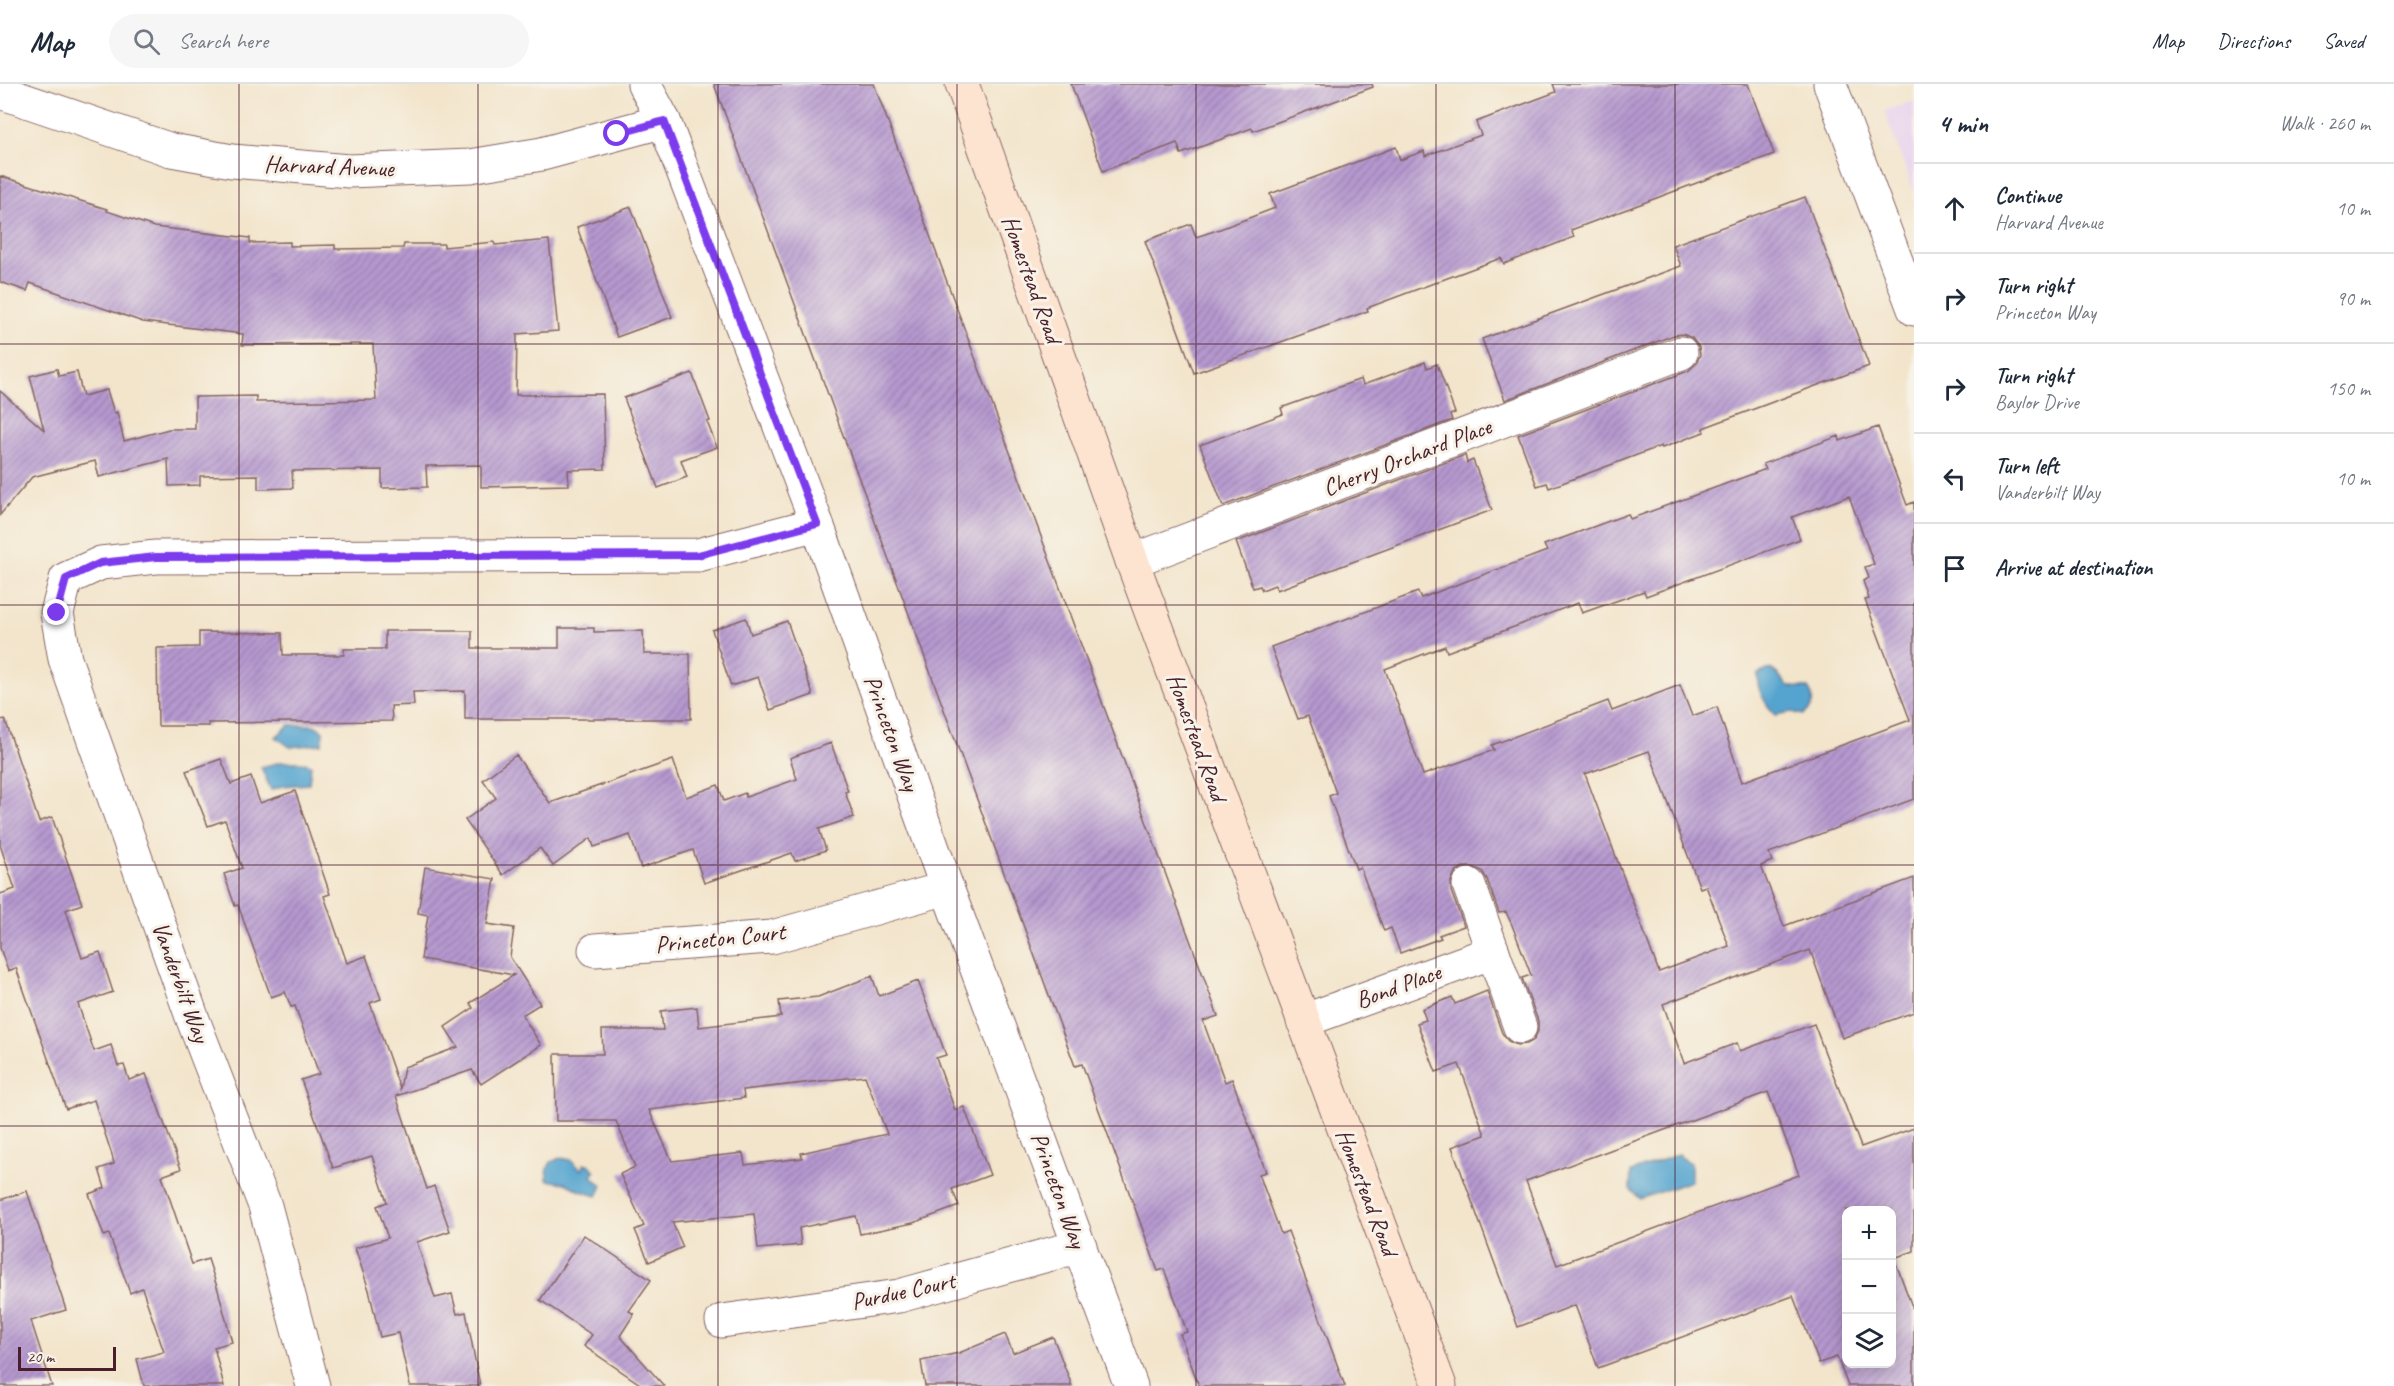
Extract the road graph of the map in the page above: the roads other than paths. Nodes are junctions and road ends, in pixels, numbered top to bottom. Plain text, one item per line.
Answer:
1 (644, 84) edge
2 (962, 84) edge
3 (1830, 84) edge
4 (0, 92) edge
5 (664, 121) junction
6 (1914, 309) edge
7 (1681, 353) dead end
8 (817, 524) junction
9 (1132, 561) junction
10 (1469, 885) dead end
11 (947, 888) junction
12 (595, 950) dead end
13 (1493, 952) junction
14 (1303, 1021) junction
15 (1520, 1027) dead end
16 (1080, 1246) junction
17 (722, 1321) dead end
18 (313, 1386) edge
19 (1131, 1386) edge
20 (1440, 1386) edge

1 - 5 street, Princeton Way
2 - 9 main road, Homestead Road
3 - 6 street
4 - 5 street, Harvard Avenue
5 - 8 street, Princeton Way
7 - 9 street, Cherry Orchard Place
8 - 11 street, Princeton Way
8 - 18 street, Vanderbilt Way
9 - 14 main road, Homestead Road
10 - 13 street
11 - 12 street, Princeton Court
11 - 16 street, Princeton Way
13 - 14 street, Bond Place
13 - 15 street
14 - 20 main road, Homestead Road
16 - 17 street, Purdue Court
16 - 19 street, Princeton Way

